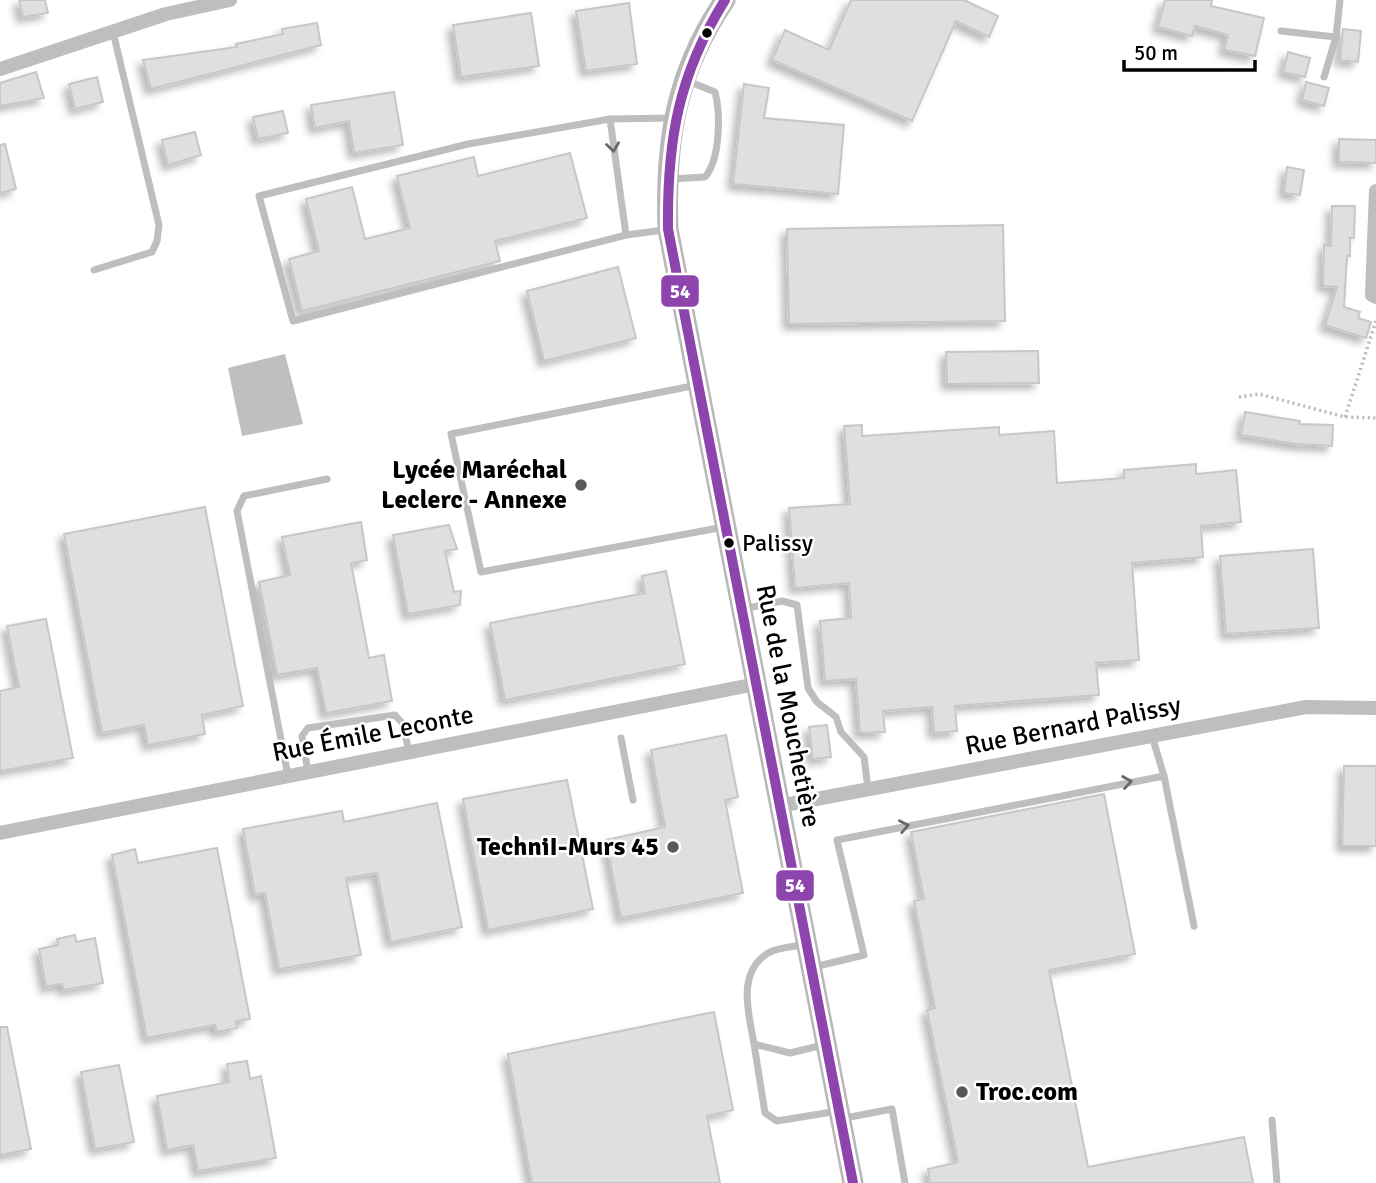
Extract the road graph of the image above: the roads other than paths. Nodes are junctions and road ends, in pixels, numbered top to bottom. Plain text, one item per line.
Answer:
1 (230, 0) edge
2 (725, 0) edge
3 (1340, 0) edge
4 (1281, 31) dead end
5 (112, 32) junction
6 (1336, 37) junction
7 (0, 69) edge
8 (1324, 77) dead end
9 (685, 79) junction
10 (673, 118) junction
11 (610, 119) junction
12 (666, 179) junction
13 (1376, 191) edge
14 (668, 229) junction
15 (626, 235) junction
16 (94, 270) dead end
17 (1376, 297) edge
18 (697, 385) junction
19 (327, 478) dead end
20 (725, 527) junction
21 (740, 610) junction
22 (755, 684) junction
23 (1376, 708) edge
24 (1152, 736) junction
25 (621, 738) dead end
26 (409, 752) junction
27 (308, 772) junction
28 (288, 776) junction
29 (1164, 776) junction
30 (869, 789) junction
31 (633, 800) dead end
32 (779, 806) junction
33 (0, 833) edge
34 (1194, 926) dead end
35 (806, 944) junction
36 (811, 968) junction
37 (754, 1044) junction
38 (826, 1045) junction
39 (840, 1115) junction
40 (1272, 1120) dead end
41 (853, 1183) edge
42 (905, 1183) edge
43 (1277, 1183) edge

1 - 5 street
2 - 9 street, Rue de la Mouchetière
3 - 6 lane
4 - 6 lane
5 - 7 street
5 - 16 lane
6 - 8 lane
9 - 10 street, Rue de la Mouchetière
9 - 12 lane
10 - 11 lane
10 - 12 street, Rue de la Mouchetière
11 -> 15 lane
11 - 15 lane
12 - 14 street, Rue de la Mouchetière
13 - 17 street
14 - 15 lane
14 - 18 street, Rue de la Mouchetière
18 - 20 street, Rue de la Mouchetière
18 - 20 lane
19 - 28 lane
20 - 21 street, Rue de la Mouchetière
21 - 22 street, Rue de la Mouchetière
21 - 30 lane
22 - 26 street, Rue Émile Leconte
22 - 32 street, Rue de la Mouchetière
23 - 24 street, Rue Bernard Palissy
24 - 29 lane
24 - 30 street, Rue Bernard Palissy
25 - 31 lane
26 - 27 street, Rue Émile Leconte
26 - 27 lane
27 - 28 street, Rue Émile Leconte
28 - 33 street, Rue Émile Leconte
29 - 34 lane
36 -> 29 lane
30 - 32 street, Rue Bernard Palissy
32 - 35 street, Rue de la Mouchetière
35 - 36 street, Rue de la Mouchetière
35 - 37 lane
36 - 38 street, Rue de la Mouchetière
37 - 38 lane
37 - 39 lane
38 - 39 street, Rue de la Mouchetière
39 - 41 street, Rue de la Mouchetière
39 - 42 lane
40 - 43 lane

